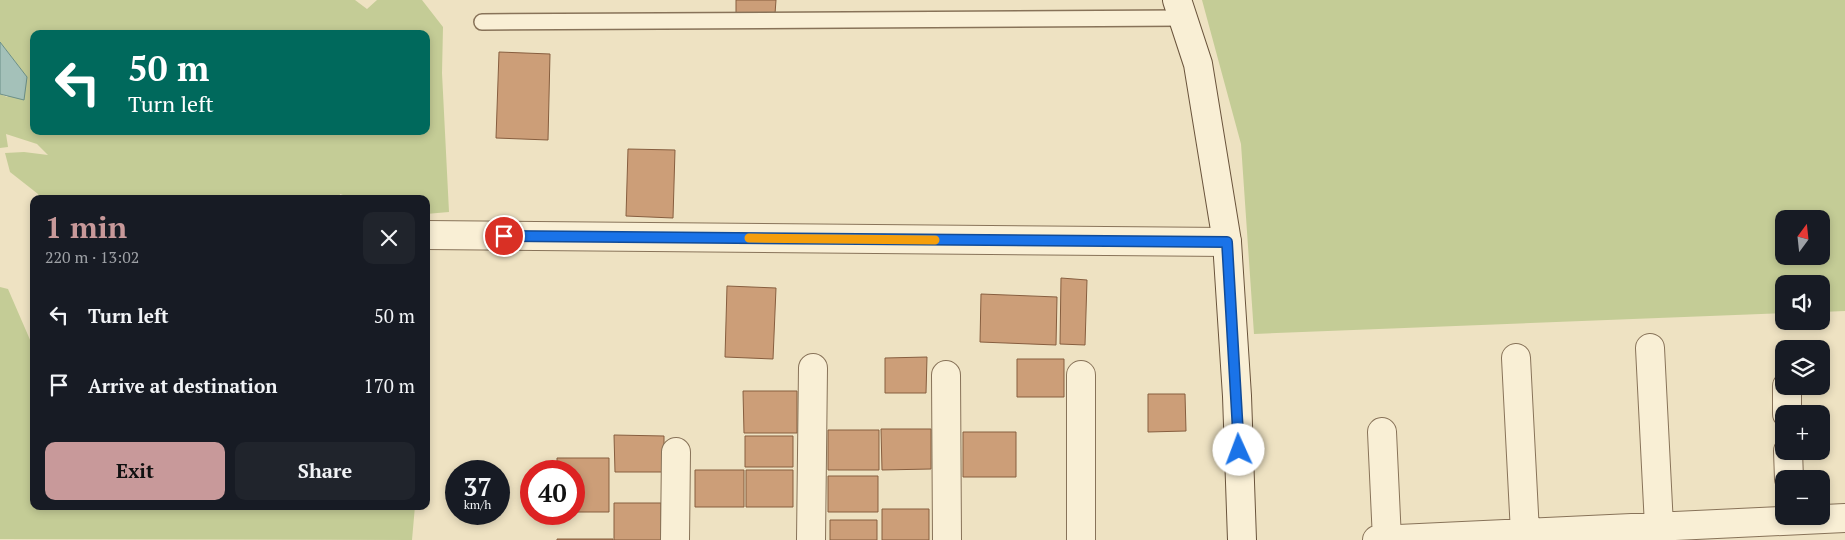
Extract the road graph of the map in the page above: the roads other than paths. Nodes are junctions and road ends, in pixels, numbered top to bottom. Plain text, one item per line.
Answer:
1 (1180, 9) edge
2 (482, 22) dead end
3 (430, 235) edge
4 (1227, 242) junction
5 (1650, 348) dead end
6 (1516, 358) dead end
7 (813, 368) dead end
8 (946, 375) dead end
9 (1081, 375) dead end
10 (1382, 432) dead end
11 (676, 452) dead end
12 (1775, 519) edge
13 (1659, 526) junction
14 (1525, 533) junction
15 (675, 540) edge
16 (811, 540) edge
17 (947, 540) edge
18 (1081, 540) edge
19 (1242, 540) edge
20 (1377, 540) edge
21 (1387, 540) edge

1 - 2 lane
1 - 4 street
3 - 4 street
4 - 19 street
5 - 13 street
6 - 14 street
7 - 16 street
8 - 17 street
9 - 18 street
10 - 21 street
11 - 15 street
12 - 13 street
13 - 14 street
14 - 21 street
20 - 21 street

